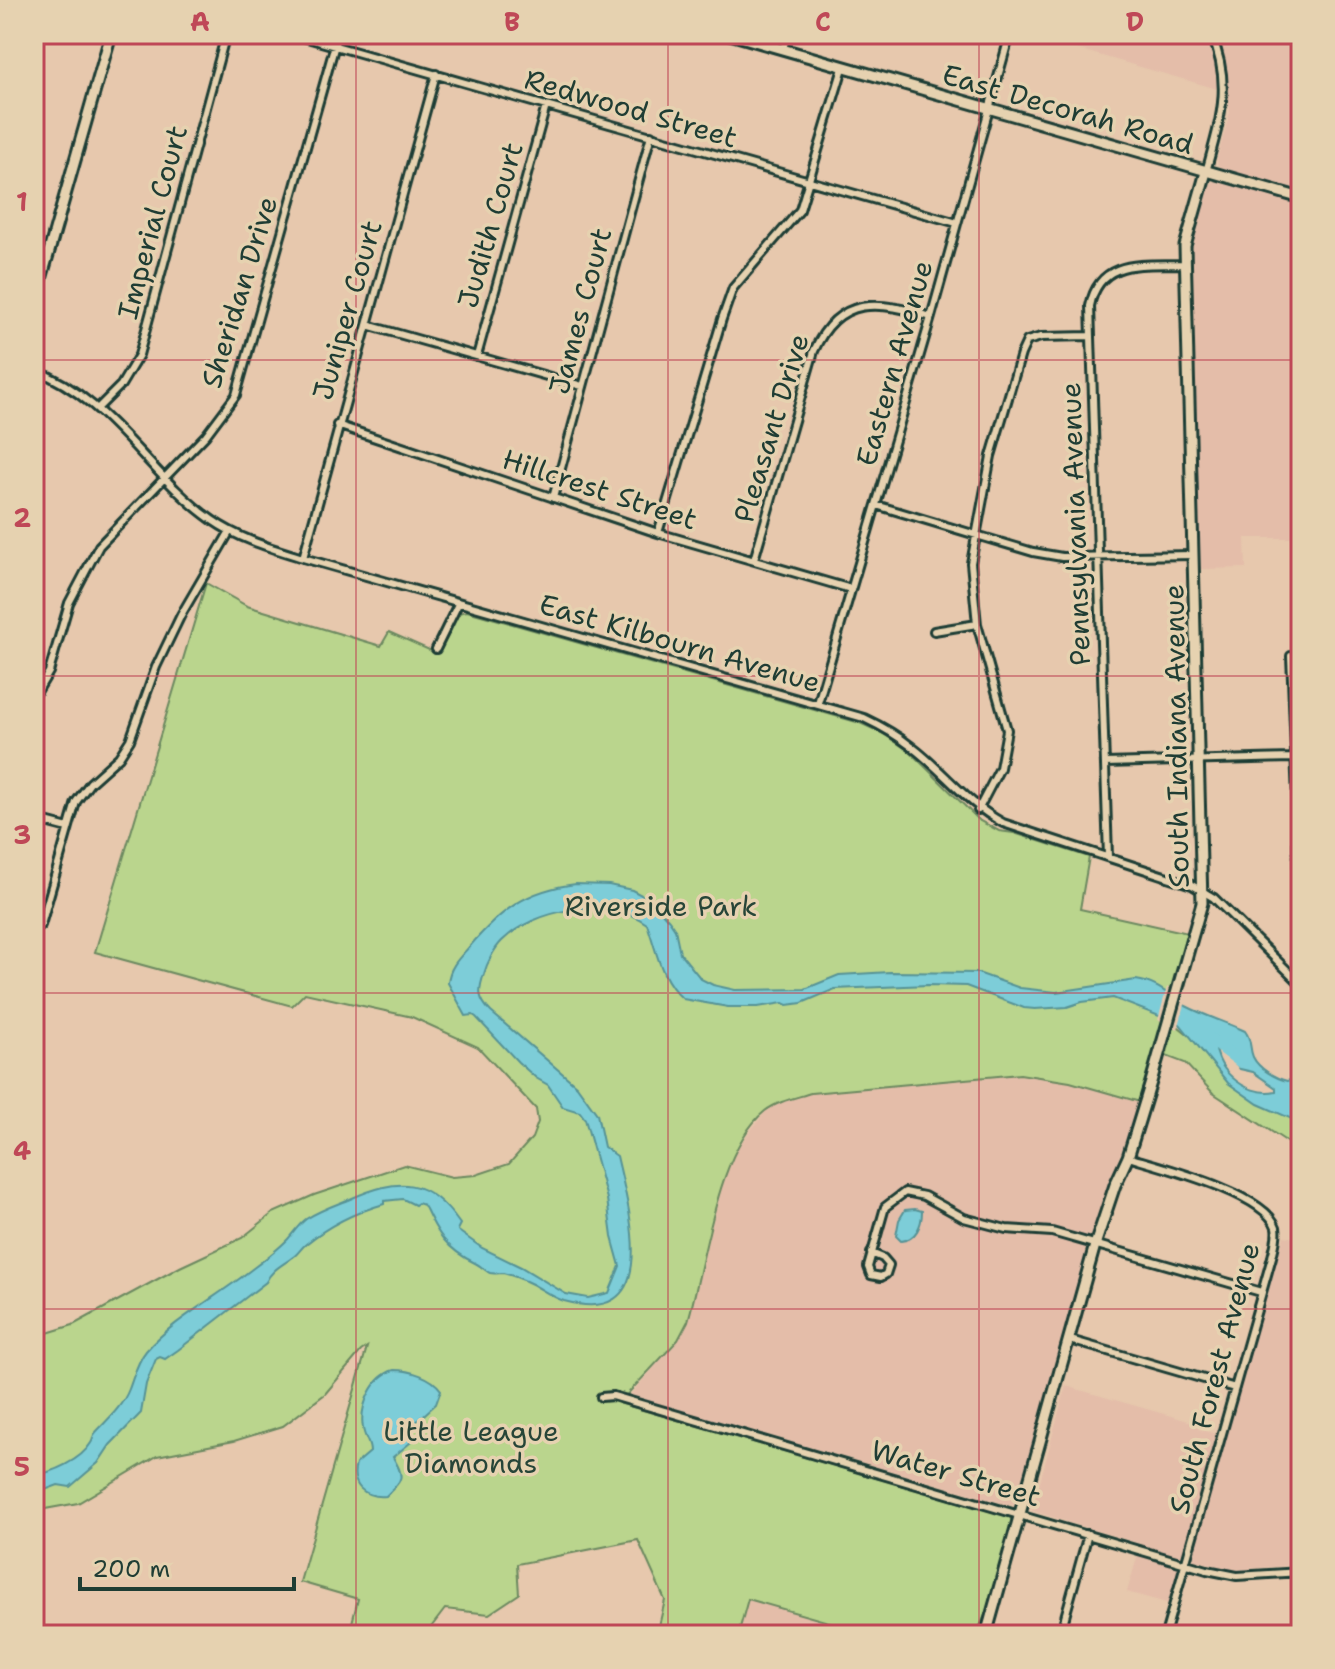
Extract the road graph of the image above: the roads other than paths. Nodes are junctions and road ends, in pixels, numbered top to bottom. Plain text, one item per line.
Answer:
1 (111, 34) edge
2 (226, 34) edge
3 (293, 34) edge
4 (338, 34) edge
5 (730, 34) edge
6 (787, 34) edge
7 (1010, 34) edge
8 (1211, 34) edge
9 (334, 46) junction
10 (783, 49) junction
11 (843, 68) junction
12 (436, 74) junction
13 (546, 106) junction
14 (989, 108) junction
15 (651, 135) junction
16 (1206, 172) junction
17 (810, 183) junction
18 (1301, 198) edge
19 (957, 223) junction
20 (1185, 264) junction
21 (34, 304) edge
22 (931, 317) junction
23 (367, 325) junction
24 (1091, 336) junction
25 (477, 356) junction
26 (34, 370) edge
27 (582, 386) junction
28 (97, 409) junction
29 (337, 425) junction
30 (165, 479) junction
31 (553, 498) junction
32 (876, 505) junction
33 (230, 531) junction
34 (658, 533) junction
35 (977, 535) junction
36 (1194, 555) junction
37 (303, 558) junction
38 (1097, 558) junction
39 (754, 560) junction
40 (851, 589) junction
41 (458, 604) junction
42 (977, 624) junction
43 (934, 631) dead end
44 (436, 649) dead end
45 (1291, 656) dead end
46 (34, 697) edge
47 (818, 703) junction
48 (1293, 758) junction
49 (1200, 761) junction
50 (1105, 763) junction
51 (1299, 798) edge
52 (978, 810) junction
53 (34, 819) edge
54 (68, 828) junction
55 (1108, 857) junction
56 (1203, 891) junction
57 (41, 925) dead end
58 (1298, 981) edge
59 (1128, 1157) junction
60 (1095, 1245) junction
61 (871, 1253) dead end
62 (1261, 1292) junction
63 (1070, 1340) junction
64 (1235, 1388) junction
65 (601, 1397) dead end
66 (1021, 1516) junction
67 (1088, 1534) junction
68 (1186, 1562) junction
69 (1299, 1572) edge
70 (986, 1635) edge
71 (1060, 1635) edge
72 (1165, 1635) edge
73 (1299, 1635) edge

1 - 21 street
2 - 28 street, Imperial Court
3 - 9 street, Redwood Street
4 - 9 street, Sheridan Drive
5 - 10 street, East Decorah Road
6 - 10 street
7 - 14 street, Eastern Avenue
8 - 16 street
9 - 12 street, Redwood Street
9 - 30 street, Sheridan Drive
10 - 11 street, East Decorah Road
11 - 14 street, East Decorah Road
11 - 17 street
12 - 13 street, Redwood Street
12 - 23 street, Juniper Court
13 - 15 street, Redwood Street
13 - 25 street, Judith Court
14 - 16 street, East Decorah Road
14 - 19 street, Eastern Avenue
15 - 17 street, Redwood Street
15 - 27 street, James Court
16 - 18 street, East Decorah Road
16 - 20 street, South Indiana Avenue
17 - 19 street, Redwood Street
17 - 34 street
19 - 22 street, Eastern Avenue
20 - 24 street, Pennsylvania Avenue
20 - 36 street, South Indiana Avenue
22 - 32 street, Eastern Avenue
22 - 39 street, Pleasant Drive
23 - 25 street
23 - 29 street, Juniper Court
24 - 35 street
24 - 38 street, Pennsylvania Avenue
25 - 27 street
26 - 28 street, East Kilbourn Avenue
27 - 31 street, James Court
28 - 30 street, East Kilbourn Avenue
29 - 31 street, Hillcrest Street
29 - 37 street, Juniper Court
30 - 33 street, East Kilbourn Avenue
30 - 46 street, Sheridan Drive
31 - 34 street, Hillcrest Street
32 - 35 street
32 - 40 street, Eastern Avenue
33 - 37 street, East Kilbourn Avenue
33 - 54 street
34 - 39 street, Hillcrest Street
35 - 38 street
35 - 42 street
36 - 38 street
36 - 49 street, South Indiana Avenue
37 - 41 street, East Kilbourn Avenue
38 - 50 street, Pennsylvania Avenue
39 - 40 street, Hillcrest Street
40 - 47 street, Eastern Avenue
41 - 44 street
41 - 47 street, East Kilbourn Avenue
42 - 43 street
42 - 52 street
45 - 48 street
47 - 52 street, East Kilbourn Avenue
48 - 49 street
48 - 51 street
49 - 50 street
49 - 56 street, South Indiana Avenue
50 - 55 street, Pennsylvania Avenue
51 - 58 street
52 - 55 street, East Kilbourn Avenue
53 - 54 street
54 - 57 street
55 - 56 street, East Kilbourn Avenue
56 - 58 street, East Kilbourn Avenue
56 - 59 street, South Indiana Avenue
59 - 60 street, South Indiana Avenue
59 - 62 street, South Forest Avenue
60 - 61 street
60 - 62 street
60 - 63 street, South Indiana Avenue
62 - 64 street, South Forest Avenue
63 - 64 street
63 - 66 street, South Indiana Avenue
64 - 68 street, South Forest Avenue
65 - 66 street, Water Street
66 - 67 street, Water Street
66 - 70 street, South Indiana Avenue
67 - 68 street, Water Street
67 - 71 street
68 - 69 street, Water Street
68 - 72 street, South Forest Avenue
69 - 73 street

